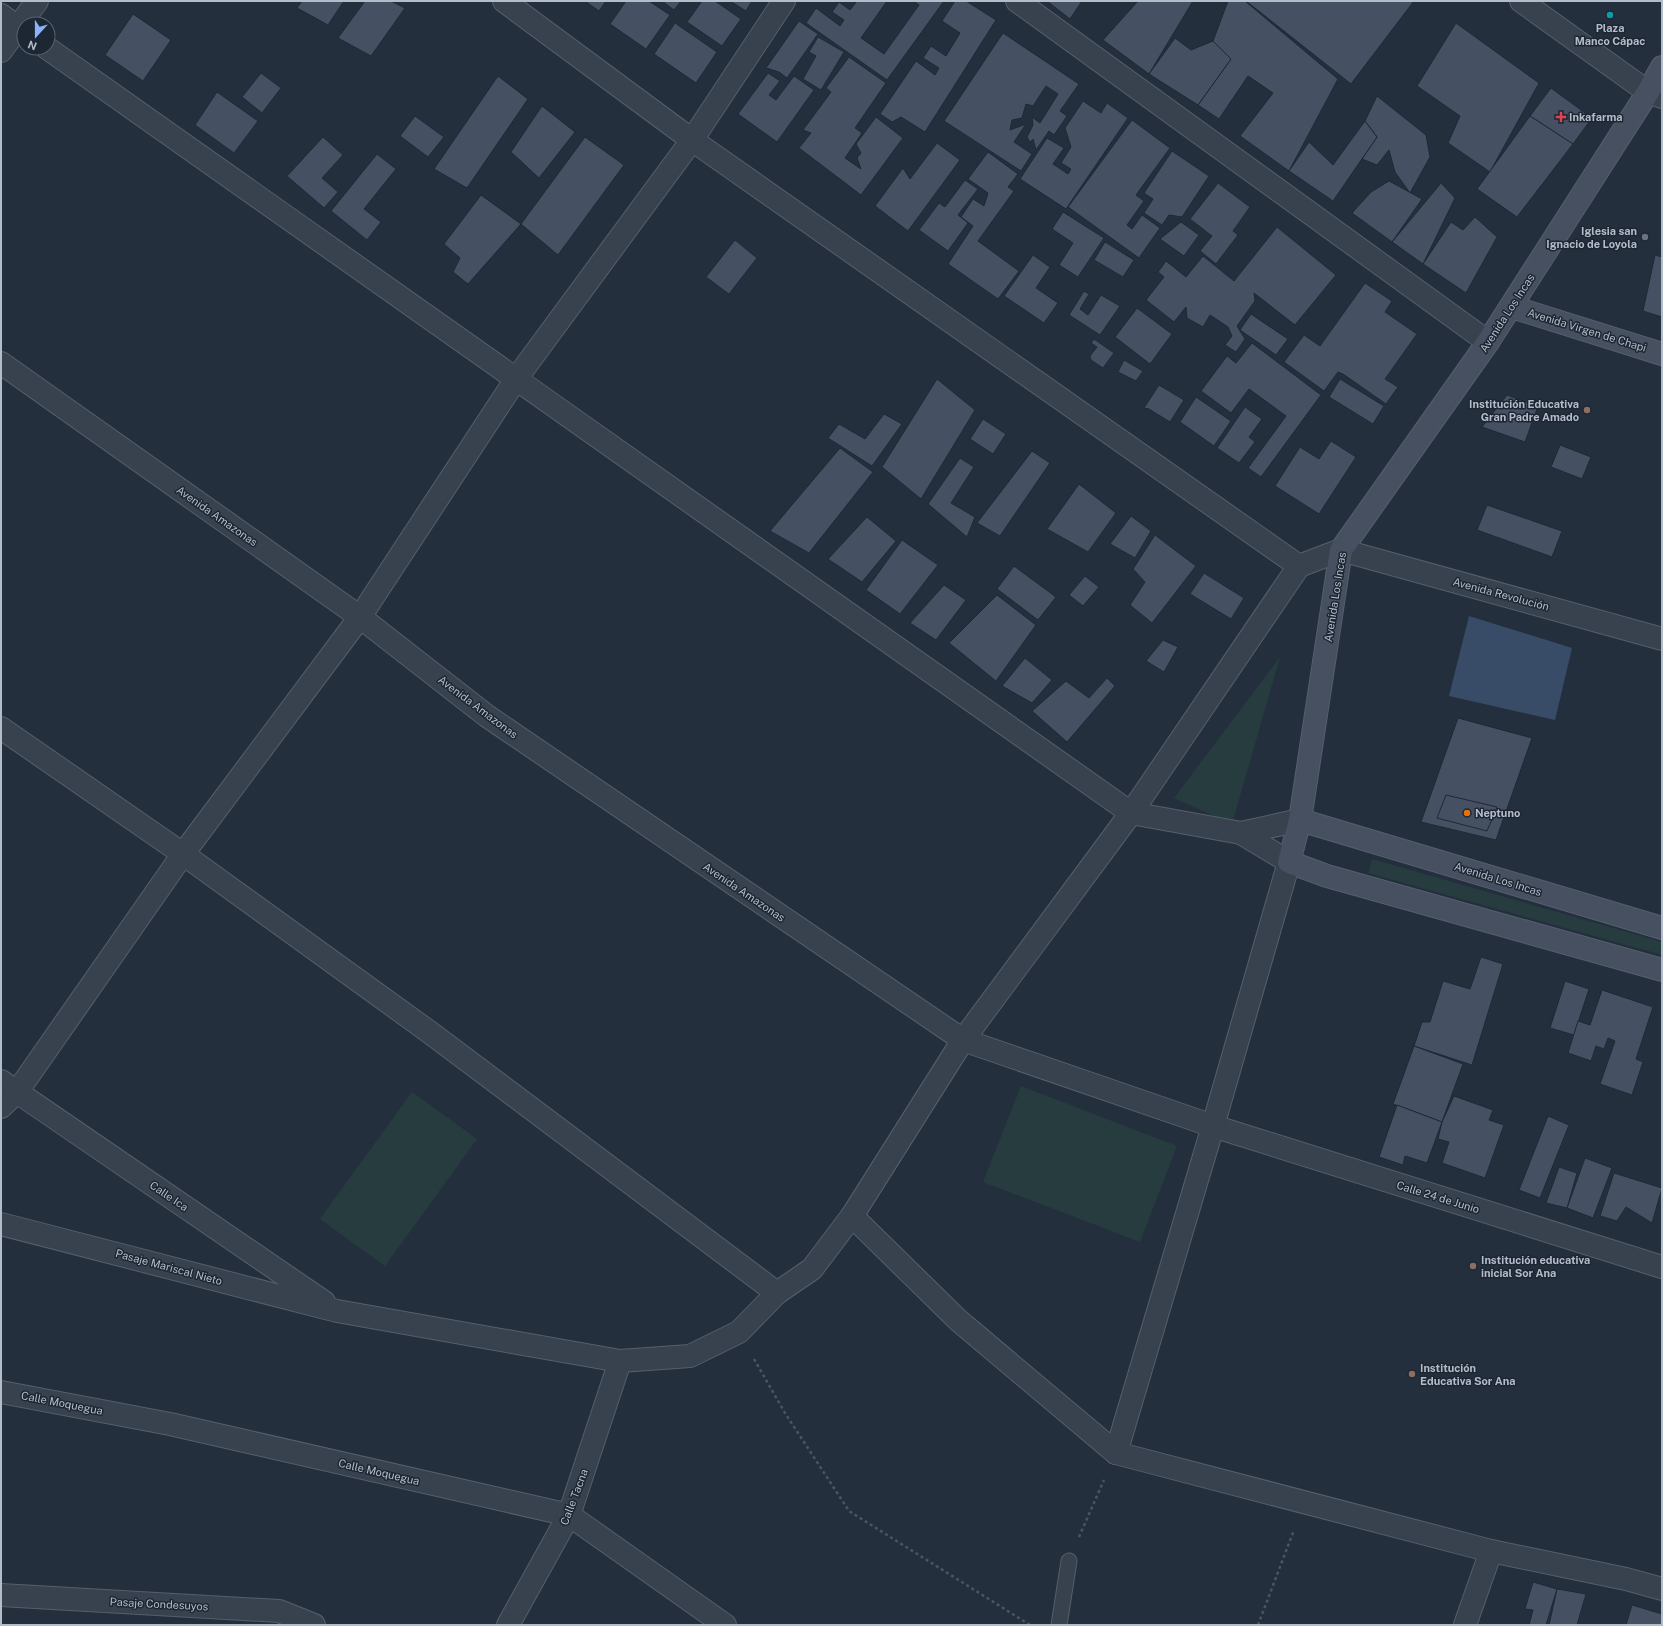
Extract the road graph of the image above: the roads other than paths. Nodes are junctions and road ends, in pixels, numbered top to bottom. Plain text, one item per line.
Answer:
1 (37, 1) edge
2 (504, 1) edge
3 (784, 1) edge
4 (1017, 1) edge
5 (1521, 1) edge
6 (14, 25) edge
7 (1, 51) edge
8 (56, 54) edge
9 (1662, 67) edge
10 (1655, 94) edge
11 (692, 140) junction
12 (1512, 307) junction
13 (1488, 342) junction
14 (1662, 354) edge
15 (1, 363) edge
16 (516, 379) junction
17 (1341, 550) junction
18 (1299, 566) junction
19 (360, 617) junction
20 (1662, 639) edge
21 (1, 728) edge
22 (1131, 813) junction
23 (1300, 820) junction
24 (1241, 833) junction
25 (184, 854) junction
26 (1289, 862) junction
27 (1662, 928) edge
28 (1662, 970) edge
29 (963, 1040) junction
30 (6, 1089) edge
31 (1, 1107) edge
32 (1213, 1126) junction
33 (852, 1216) junction
34 (1, 1224) edge
35 (1662, 1267) edge
36 (777, 1293) junction
37 (337, 1311) junction
38 (620, 1361) junction
39 (1, 1392) edge
40 (1116, 1454) junction
41 (569, 1515) junction
42 (1491, 1551) junction
43 (1069, 1561) road end
44 (1662, 1589) edge
45 (1, 1595) edge
46 (314, 1625) edge
47 (508, 1625) edge
48 (725, 1625) edge
49 (1059, 1625) edge
50 (1465, 1625) edge

1 - 6 street
2 - 11 street
3 - 11 street
4 - 13 street
5 - 10 street
6 - 7 street
8 - 16 street
9 - 10 main road, Avenida Los Incas
10 - 12 main road, Avenida Los Incas
11 - 16 street
11 - 18 street
12 - 13 main road, Avenida Los Incas
12 - 14 main road, Avenida Virgen de Chapi
13 - 17 main road, Avenida Los Incas
15 - 19 street, Avenida Amazonas
16 - 19 street
16 - 22 street
17 - 18 street
17 - 20 street, Avenida Revolución
17 - 23 main road, Avenida Los Incas
18 - 22 street, Pasaje Mariscal Nieto
19 - 25 street
19 - 29 street, Avenida Amazonas
21 - 25 street
22 - 24 street
22 - 29 street, Pasaje Mariscal Nieto
23 - 24 street
23 - 26 main road
23 - 27 main road, Avenida Los Incas
24 - 26 street
25 - 30 street
25 - 36 street
26 - 28 main road
26 - 32 street
29 - 32 street, Avenida Amazonas
29 - 33 street, Pasaje Mariscal Nieto
30 - 31 street
30 - 37 street, Calle Ica
32 - 35 street, Calle 24 de Junio
32 - 40 street
33 - 36 street, Pasaje Mariscal Nieto
33 - 40 street
34 - 37 street, Pasaje Mariscal Nieto
36 - 38 street, Pasaje Mariscal Nieto
37 - 38 street, Pasaje Mariscal Nieto
38 - 41 street, Calle Tacna
39 - 41 street, Calle Moquegua
40 - 42 street
41 - 47 street, Calle Tacna
41 - 48 street, Calle Moquegua
42 - 44 street
42 - 50 street
43 - 49 lane
45 - 46 street, Pasaje Condesuyos

